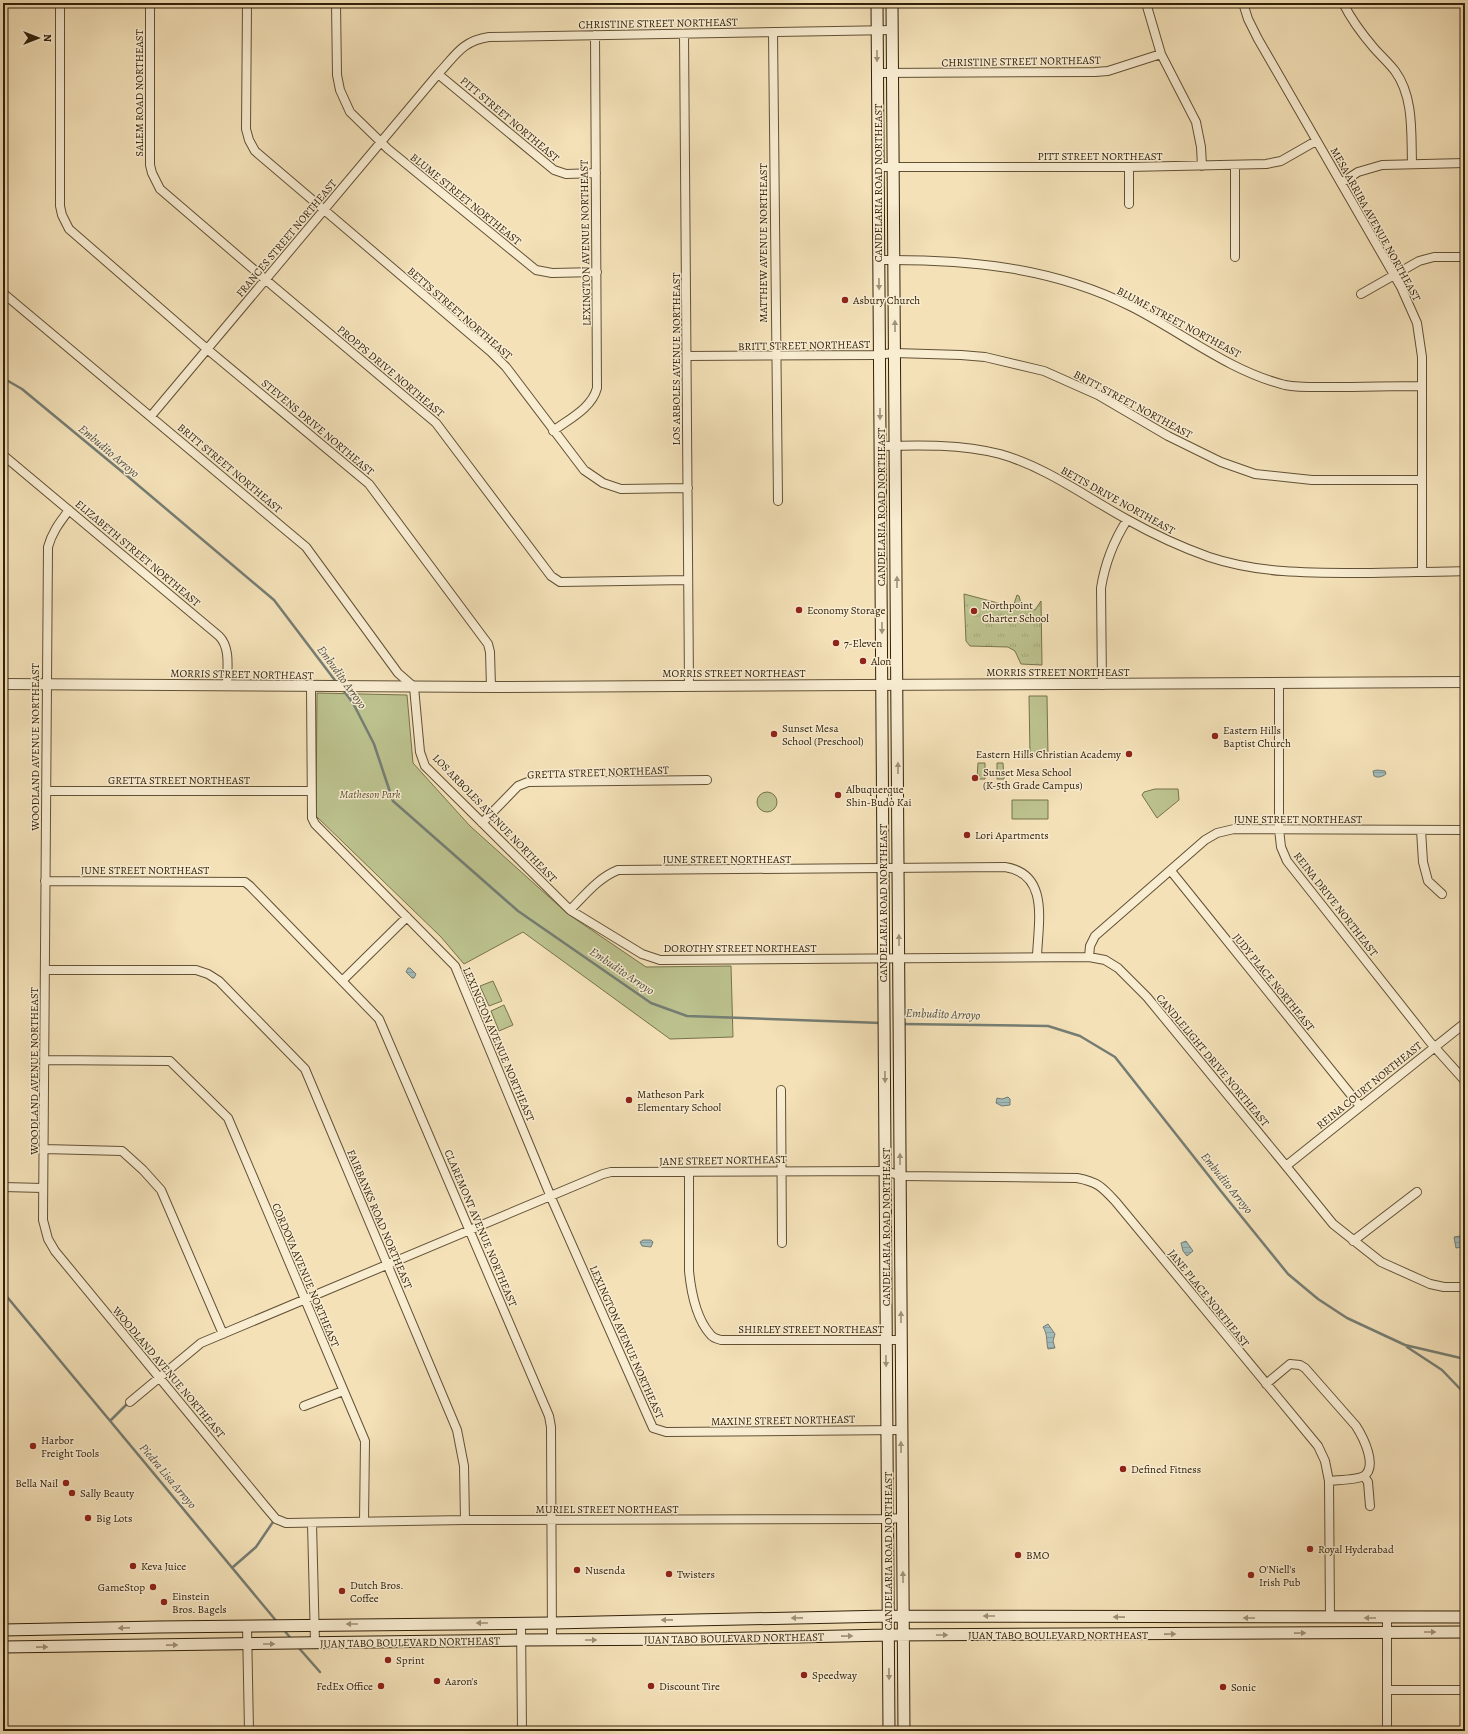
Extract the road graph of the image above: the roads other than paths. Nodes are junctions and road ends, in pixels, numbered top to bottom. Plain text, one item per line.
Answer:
1 (60, 3) edge
2 (150, 3) edge
3 (247, 3) edge
4 (336, 3) edge
5 (877, 3) edge
6 (892, 3) edge
7 (1146, 3) edge
8 (1243, 3) edge
9 (1343, 3) edge
10 (1462, 3) edge
11 (1465, 6) edge
12 (878, 30) junction
13 (893, 30) junction
14 (773, 32) junction
15 (684, 34) junction
16 (595, 35) junction
17 (1161, 54) junction
18 (877, 73) junction
19 (893, 73) junction
20 (438, 74) junction
21 (1316, 141) junction
22 (380, 142) junction
23 (1412, 163) junction
24 (1465, 163) edge
25 (1235, 165) junction
26 (1202, 166) junction
27 (878, 167) junction
28 (894, 167) junction
29 (1128, 167) junction
30 (596, 173) junction
31 (156, 182) joint
32 (1341, 183) junction
33 (1129, 204) dead end
34 (324, 210) junction
35 (1235, 257) dead end
36 (1465, 257) edge
37 (879, 260) junction
38 (894, 260) junction
39 (597, 272) junction
40 (1394, 274) junction
41 (265, 280) junction
42 (3, 293) edge
43 (1361, 294) dead end
44 (207, 349) junction
45 (895, 353) junction
46 (880, 355) junction
47 (687, 356) junction
48 (775, 356) junction
49 (1421, 386) junction
50 (151, 416) junction
51 (553, 431) junction
52 (880, 446) junction
53 (896, 446) junction
54 (3, 455) edge
55 (1422, 480) junction
56 (688, 488) junction
57 (778, 502) dead end
58 (69, 510) junction
59 (1128, 520) junction
60 (1465, 571) edge
61 (1422, 572) junction
62 (688, 580) junction
63 (1465, 682) edge
64 (1279, 683) junction
65 (3, 684) edge
66 (46, 684) junction
67 (897, 684) junction
68 (227, 685) junction
69 (689, 685) junction
70 (882, 685) junction
71 (1102, 685) junction
72 (311, 686) junction
73 (414, 687) junction
74 (491, 687) junction
75 (707, 780) dead end
76 (46, 791) junction
77 (312, 791) junction
78 (482, 824) junction
79 (1279, 829) junction
80 (1421, 830) junction
81 (1465, 830) edge
82 (898, 867) junction
83 (883, 869) junction
84 (1171, 871) junction
85 (46, 881) junction
86 (244, 882) joint
87 (1442, 894) dead end
88 (570, 910) junction
89 (407, 917) junction
90 (1089, 956) junction
91 (900, 957) junction
92 (1037, 957) junction
93 (884, 958) junction
94 (45, 970) junction
95 (342, 981) junction
96 (1465, 1023) edge
97 (1434, 1047) junction
98 (45, 1060) junction
99 (1465, 1081) edge
100 (781, 1090) dead end
101 (1360, 1106) junction
102 (44, 1149) junction
103 (1286, 1166) junction
104 (782, 1171) junction
105 (886, 1171) junction
106 (689, 1172) junction
107 (901, 1176) junction
108 (3, 1187) edge
109 (43, 1188) junction
110 (1417, 1192) dead end
111 (550, 1195) junction
112 (470, 1229) junction
113 (1354, 1241) junction
114 (782, 1243) dead end
115 (387, 1264) junction
116 (1465, 1287) edge
117 (304, 1299) junction
118 (222, 1334) junction
119 (885, 1340) junction
120 (901, 1340) junction
121 (158, 1377) junction
122 (1266, 1384) junction
123 (343, 1391) junction
124 (130, 1402) dead end
125 (304, 1406) dead end
126 (887, 1430) junction
127 (901, 1430) junction
128 (666, 1432) joint
129 (1364, 1476) junction
130 (1329, 1481) junction
131 (1370, 1506) dead end
132 (902, 1518) junction
133 (887, 1519) junction
134 (465, 1520) junction
135 (552, 1520) junction
136 (364, 1522) junction
137 (312, 1523) junction
138 (889, 1616) junction
139 (903, 1616) junction
140 (1465, 1617) edge
141 (1330, 1618) junction
142 (1387, 1618) junction
143 (521, 1623) junction
144 (552, 1623) junction
145 (316, 1625) junction
146 (247, 1626) junction
147 (96, 1629) junction
148 (3, 1630) edge
149 (1387, 1632) junction
150 (1465, 1632) edge
151 (888, 1635) junction
152 (903, 1635) junction
153 (521, 1640) junction
154 (552, 1640) junction
155 (315, 1643) junction
156 (247, 1644) junction
157 (96, 1646) junction
158 (3, 1647) edge
159 (1387, 1690) junction
160 (1465, 1690) edge
161 (249, 1731) edge
162 (522, 1731) edge
163 (889, 1731) edge
164 (904, 1731) edge
165 (1387, 1731) edge

1 - 44 street, STEVENS DRIVE NORTHEAST
2 - 31 street, SALEM ROAD NORTHEAST
3 - 34 street, BETTS STREET NORTHEAST
4 - 22 street, BLUME STREET NORTHEAST
5 - 12 main road, CANDELARIA ROAD NORTHEAST
6 - 13 main road, CANDELARIA ROAD NORTHEAST
7 - 17 street
8 - 21 street, MESA ARRIBA AVENUE NORTHEAST
9 - 23 street
10 - 11 street
12 - 13 street, CHRISTINE STREET NORTHEAST
12 - 14 street, CHRISTINE STREET NORTHEAST
12 -> 18 main road, CANDELARIA ROAD NORTHEAST
13 - 19 main road, CANDELARIA ROAD NORTHEAST
14 - 15 street, CHRISTINE STREET NORTHEAST
14 - 48 street, MATTHEW AVENUE NORTHEAST
15 - 16 street, CHRISTINE STREET NORTHEAST
15 - 47 street, LOS ARBOLES AVENUE NORTHEAST
16 - 20 street, CHRISTINE STREET NORTHEAST
16 - 30 street, LEXINGTON AVENUE NORTHEAST
17 - 19 street, CHRISTINE STREET NORTHEAST
17 - 26 street
18 - 19 street, CHRISTINE STREET NORTHEAST
18 - 27 main road, CANDELARIA ROAD NORTHEAST
19 - 28 main road, CANDELARIA ROAD NORTHEAST
20 - 22 street, FRANCES STREET NORTHEAST
20 - 30 street, PITT STREET NORTHEAST
21 - 25 street, PITT STREET NORTHEAST
21 - 32 street, MESA ARRIBA AVENUE NORTHEAST
22 - 34 street, FRANCES STREET NORTHEAST
22 - 39 street, BLUME STREET NORTHEAST
23 - 24 street
23 - 32 street
25 - 26 street, PITT STREET NORTHEAST
25 - 35 street
26 - 29 street, PITT STREET NORTHEAST
27 - 28 street, PITT STREET NORTHEAST
27 - 37 main road, CANDELARIA ROAD NORTHEAST
28 - 29 street, PITT STREET NORTHEAST
28 - 38 main road, CANDELARIA ROAD NORTHEAST
29 - 33 street
30 - 39 street, LEXINGTON AVENUE NORTHEAST
31 - 41 street, PROPPS DRIVE NORTHEAST
32 - 40 street, MESA ARRIBA AVENUE NORTHEAST
34 - 41 street, FRANCES STREET NORTHEAST
34 - 51 street, BETTS STREET NORTHEAST
36 - 40 street
37 - 38 street, BLUME STREET NORTHEAST
37 -> 46 main road, CANDELARIA ROAD NORTHEAST
45 -> 38 main road, CANDELARIA ROAD NORTHEAST
38 - 49 street, BLUME STREET NORTHEAST
39 - 51 street, LEXINGTON AVENUE NORTHEAST
40 - 43 street
40 - 49 street, MESA ARRIBA AVENUE NORTHEAST
41 - 44 street, FRANCES STREET NORTHEAST
41 - 62 street, PROPPS DRIVE NORTHEAST
42 - 50 street, BRITT STREET NORTHEAST
44 - 50 street, FRANCES STREET NORTHEAST
44 - 74 street, STEVENS DRIVE NORTHEAST
45 - 46 street, BRITT STREET NORTHEAST
45 - 53 main road, CANDELARIA ROAD NORTHEAST
45 - 55 street, BRITT STREET NORTHEAST
46 - 48 street, BRITT STREET NORTHEAST
46 -> 52 main road, CANDELARIA ROAD NORTHEAST
47 - 48 street, BRITT STREET NORTHEAST
47 - 56 street, LOS ARBOLES AVENUE NORTHEAST
48 - 57 street, MATTHEW AVENUE NORTHEAST
49 - 55 street, MESA ARRIBA AVENUE NORTHEAST
50 - 73 street, BRITT STREET NORTHEAST
51 - 56 street, BETTS STREET NORTHEAST
52 - 53 street, BETTS DRIVE NORTHEAST
52 -> 70 main road, CANDELARIA ROAD NORTHEAST
53 - 59 street, BETTS DRIVE NORTHEAST
67 -> 53 main road, CANDELARIA ROAD NORTHEAST
54 - 58 street, ELIZABETH STREET NORTHEAST
55 - 61 street, MESA ARRIBA AVENUE NORTHEAST
56 - 62 street, LOS ARBOLES AVENUE NORTHEAST
58 - 66 street, WOODLAND AVENUE NORTHEAST
58 - 68 street, ELIZABETH STREET NORTHEAST
59 - 61 street, BETTS DRIVE NORTHEAST
59 - 71 street
60 - 61 street, BETTS DRIVE NORTHEAST
62 - 69 street, LOS ARBOLES AVENUE NORTHEAST
63 - 64 street, MORRIS STREET NORTHEAST
64 - 71 street, MORRIS STREET NORTHEAST
64 - 79 street, REINA DRIVE NORTHEAST
65 - 66 street, MORRIS STREET NORTHEAST
66 - 68 street, MORRIS STREET NORTHEAST
66 - 76 street, WOODLAND AVENUE NORTHEAST
67 - 70 street, MORRIS STREET NORTHEAST
67 - 71 street, MORRIS STREET NORTHEAST
82 -> 67 main road, CANDELARIA ROAD NORTHEAST
68 - 72 street, MORRIS STREET NORTHEAST
69 - 70 street, MORRIS STREET NORTHEAST
69 - 74 street, MORRIS STREET NORTHEAST
70 - 83 main road, CANDELARIA ROAD NORTHEAST
72 - 73 street, MORRIS STREET NORTHEAST
72 - 77 street, LEXINGTON AVENUE NORTHEAST
73 - 74 street, MORRIS STREET NORTHEAST
73 - 78 street, LOS ARBOLES AVENUE NORTHEAST
75 - 78 street, GRETTA STREET NORTHEAST
76 - 77 street, GRETTA STREET NORTHEAST
76 - 85 street, WOODLAND AVENUE NORTHEAST
77 - 89 street, LEXINGTON AVENUE NORTHEAST
78 - 88 street, LOS ARBOLES AVENUE NORTHEAST
79 - 80 street, JUNE STREET NORTHEAST
79 - 84 street, JUNE STREET NORTHEAST
79 - 97 street, REINA DRIVE NORTHEAST
80 - 81 street, JUNE STREET NORTHEAST
80 - 87 street
82 - 83 street, JUNE STREET NORTHEAST
91 -> 82 main road, CANDELARIA ROAD NORTHEAST
82 - 92 street, JUNE STREET NORTHEAST
83 - 88 street, JUNE STREET NORTHEAST
83 - 93 main road, CANDELARIA ROAD NORTHEAST
84 - 90 street, JUNE STREET NORTHEAST
84 - 101 street, JUDY PLACE NORTHEAST
85 - 86 street, JUNE STREET NORTHEAST
85 - 94 street, WOODLAND AVENUE NORTHEAST
86 - 95 street, CLAREMONT AVENUE NORTHEAST
88 - 93 street, DOROTHY STREET NORTHEAST
89 - 95 street
89 - 111 street, LEXINGTON AVENUE NORTHEAST
90 - 92 street, CANDLELIGHT DRIVE NORTHEAST
90 - 103 street, CANDLELIGHT DRIVE NORTHEAST
91 - 92 street, CANDLELIGHT DRIVE NORTHEAST
91 - 93 street, DOROTHY STREET NORTHEAST
107 -> 91 main road, CANDELARIA ROAD NORTHEAST
93 -> 105 main road, CANDELARIA ROAD NORTHEAST
94 - 98 street, WOODLAND AVENUE NORTHEAST
94 - 115 street, FAIRBANKS ROAD NORTHEAST
95 - 112 street, CLAREMONT AVENUE NORTHEAST
96 - 97 street, REINA COURT NORTHEAST
97 - 99 street, REINA DRIVE NORTHEAST
97 - 101 street, REINA COURT NORTHEAST
98 - 102 street, WOODLAND AVENUE NORTHEAST
98 - 117 street, CORDOVA AVENUE NORTHEAST
100 - 104 street
101 - 103 street, REINA COURT NORTHEAST
102 - 109 street, WOODLAND AVENUE NORTHEAST
102 - 118 street
103 - 113 street, CANDLELIGHT DRIVE NORTHEAST
104 - 105 street, JANE STREET NORTHEAST
104 - 106 street, JANE STREET NORTHEAST
104 - 114 street
105 - 107 street, JANE STREET NORTHEAST
105 - 119 main road, CANDELARIA ROAD NORTHEAST
106 - 111 street, JANE STREET NORTHEAST
106 - 119 street, SHIRLEY STREET NORTHEAST
120 -> 107 main road, CANDELARIA ROAD NORTHEAST
107 - 122 street, JANE PLACE NORTHEAST
108 - 109 street
109 - 121 street, WOODLAND AVENUE NORTHEAST
110 - 113 street
111 - 112 street, JANE STREET NORTHEAST
111 - 128 street, LEXINGTON AVENUE NORTHEAST
112 - 115 street, JANE STREET NORTHEAST
112 - 135 street, CLAREMONT AVENUE NORTHEAST
113 - 116 street, CANDLELIGHT DRIVE NORTHEAST
115 - 117 street, JANE STREET NORTHEAST
115 - 134 street, FAIRBANKS ROAD NORTHEAST
117 - 118 street, JANE STREET NORTHEAST
117 - 123 street, CORDOVA AVENUE NORTHEAST
118 - 121 street, JANE STREET NORTHEAST
119 - 120 street, SHIRLEY STREET NORTHEAST
119 -> 126 main road, CANDELARIA ROAD NORTHEAST
120 - 127 main road, CANDELARIA ROAD NORTHEAST
121 - 124 street, JANE STREET NORTHEAST
121 - 137 street, WOODLAND AVENUE NORTHEAST
122 - 129 street
122 - 130 street, JANE PLACE NORTHEAST
123 - 125 street
123 - 136 street, CORDOVA AVENUE NORTHEAST
126 - 127 street, MAXINE STREET NORTHEAST
126 - 128 street, MAXINE STREET NORTHEAST
126 - 133 main road, CANDELARIA ROAD NORTHEAST
132 -> 127 main road, CANDELARIA ROAD NORTHEAST
129 - 130 street
129 - 131 street
130 - 141 street, JANE PLACE NORTHEAST
132 - 133 street, MURIEL STREET NORTHEAST
139 -> 132 main road, CANDELARIA ROAD NORTHEAST
133 - 135 street, MURIEL STREET NORTHEAST
133 - 138 main road, CANDELARIA ROAD NORTHEAST
134 - 135 street, MURIEL STREET NORTHEAST
134 - 136 street, MURIEL STREET NORTHEAST
135 - 144 street, CLAREMONT AVENUE NORTHEAST
136 - 137 street, MURIEL STREET NORTHEAST
137 - 145 street
138 - 139 main road, JUAN TABO BOULEVARD NORTHEAST
138 -> 144 main road, JUAN TABO BOULEVARD NORTHEAST
138 - 151 main road, CANDELARIA ROAD NORTHEAST
141 -> 139 main road, JUAN TABO BOULEVARD NORTHEAST
139 - 152 main road, CANDELARIA ROAD NORTHEAST
140 - 142 main road, JUAN TABO BOULEVARD NORTHEAST
142 -> 141 main road, JUAN TABO BOULEVARD NORTHEAST
142 - 149 street
143 - 144 main road, JUAN TABO BOULEVARD NORTHEAST
143 -> 145 main road, JUAN TABO BOULEVARD NORTHEAST
143 - 153 street
144 - 154 street, CLAREMONT AVENUE NORTHEAST
145 - 146 main road, JUAN TABO BOULEVARD NORTHEAST
145 - 155 street
146 -> 147 main road, JUAN TABO BOULEVARD NORTHEAST
146 - 156 street
147 - 148 main road, JUAN TABO BOULEVARD NORTHEAST
147 - 157 main road
149 -> 150 main road, JUAN TABO BOULEVARD NORTHEAST
152 -> 149 main road, JUAN TABO BOULEVARD NORTHEAST
149 - 159 street
151 - 152 main road, JUAN TABO BOULEVARD NORTHEAST
154 -> 151 main road, JUAN TABO BOULEVARD NORTHEAST
151 -> 163 main road, CANDELARIA ROAD NORTHEAST
152 - 164 main road, CANDELARIA ROAD NORTHEAST
153 - 154 main road, JUAN TABO BOULEVARD NORTHEAST
153 - 155 main road, JUAN TABO BOULEVARD NORTHEAST
153 - 162 street
156 -> 155 main road, JUAN TABO BOULEVARD NORTHEAST
157 -> 156 main road, JUAN TABO BOULEVARD NORTHEAST
156 - 161 street
158 -> 157 main road, JUAN TABO BOULEVARD NORTHEAST
159 - 160 street
159 - 165 street

